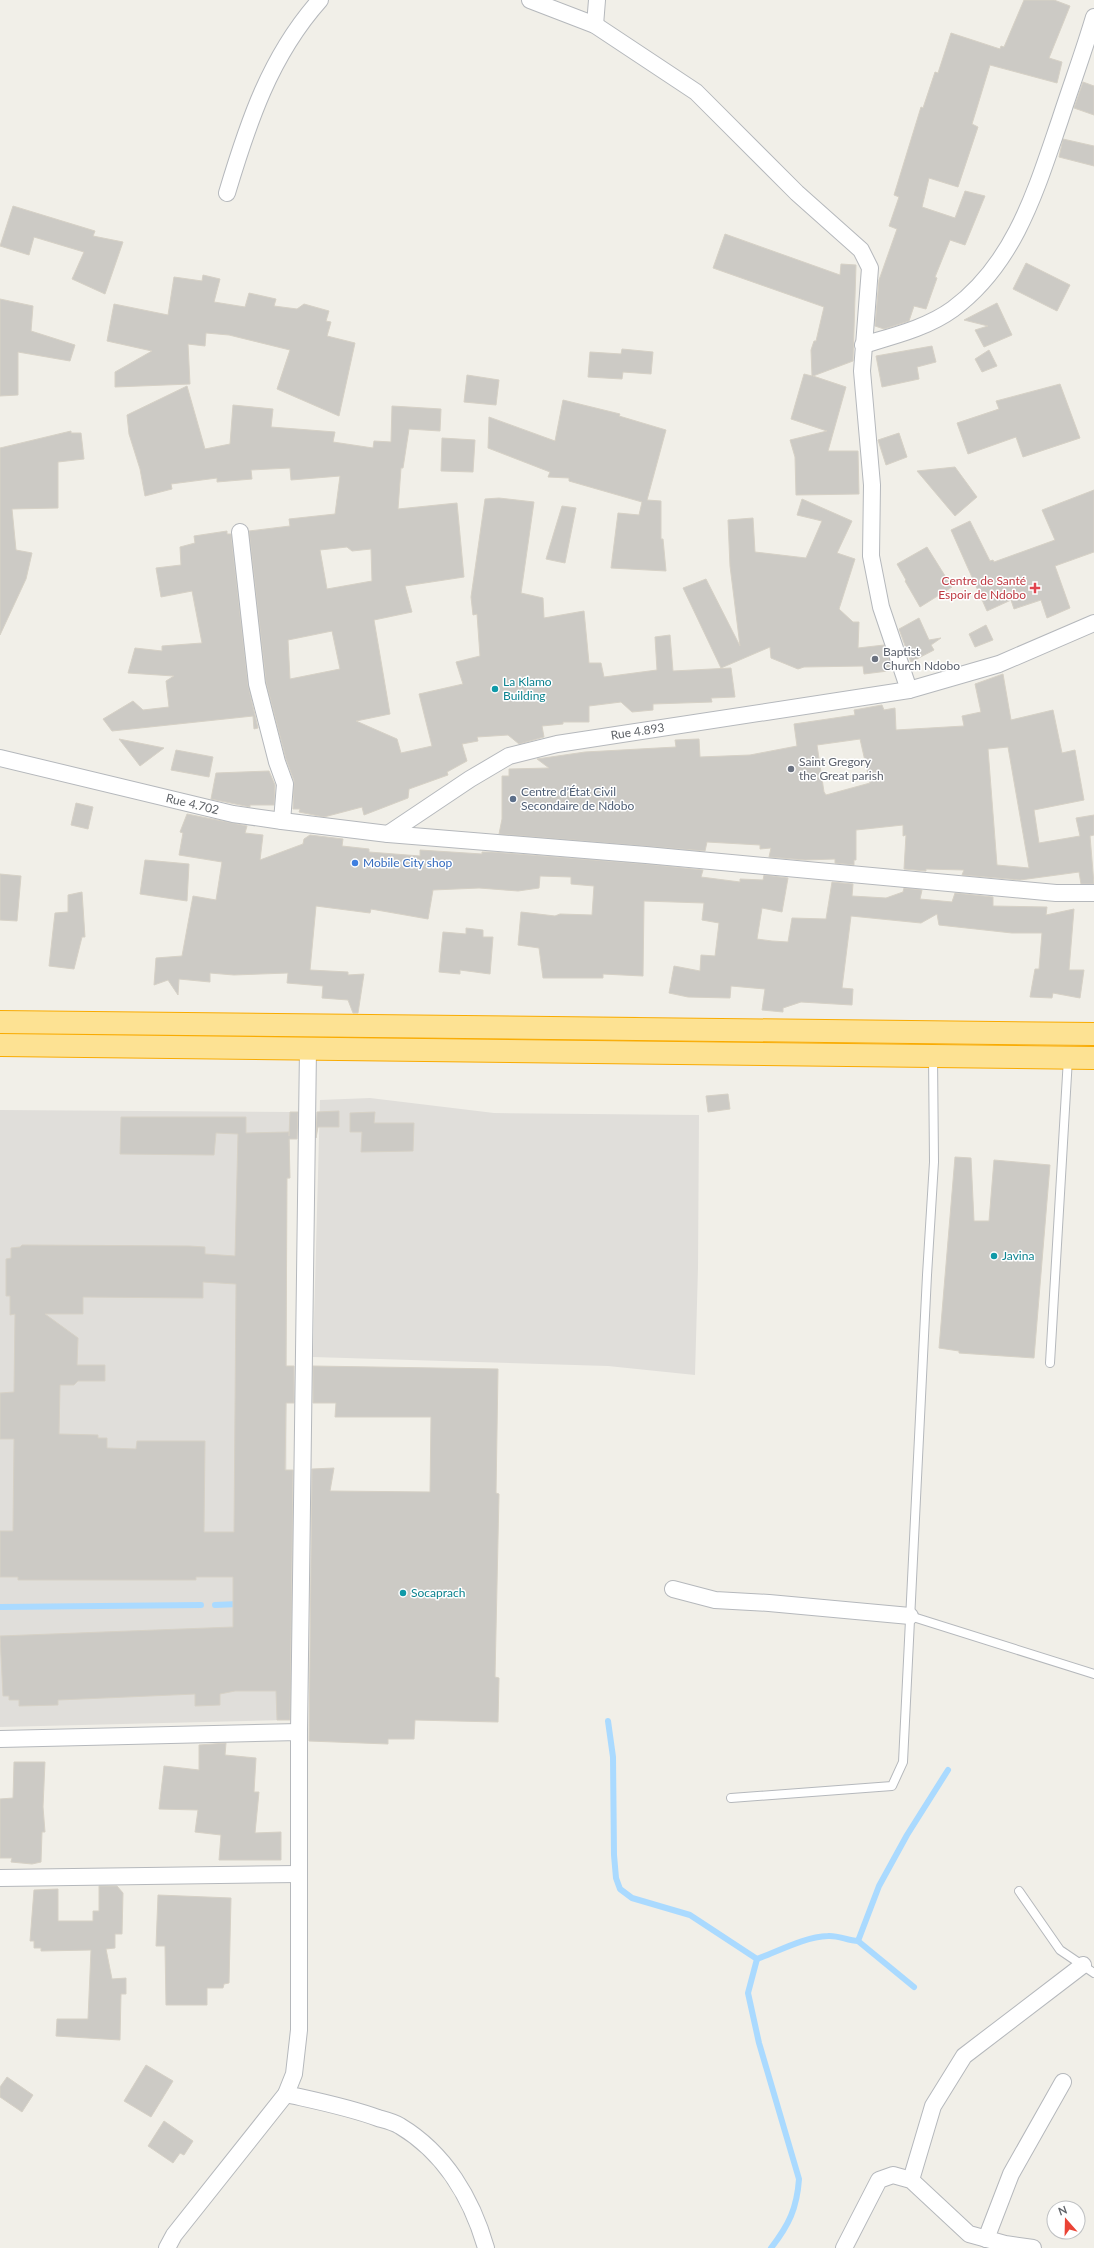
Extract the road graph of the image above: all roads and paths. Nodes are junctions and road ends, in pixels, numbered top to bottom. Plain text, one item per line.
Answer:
1 (320, 0) edge
2 (530, 0) edge
3 (597, 0) edge
4 (1094, 17) edge
5 (595, 25) junction
6 (227, 193) dead end
7 (863, 345) junction
8 (240, 532) dead end
9 (1094, 623) edge
10 (909, 690) junction
11 (0, 758) edge
12 (282, 821) junction
13 (388, 834) junction
14 (1094, 893) edge
15 (0, 1022) edge
16 (662, 1029) junction
17 (1094, 1034) edge
18 (0, 1045) edge
19 (308, 1048) junction
20 (660, 1051) junction
21 (934, 1056) junction
22 (1068, 1057) junction
23 (1094, 1058) edge
24 (1050, 1363) dead end
25 (673, 1589) dead end
26 (910, 1616) junction
27 (1094, 1674) edge
28 (299, 1732) junction
29 (0, 1739) edge
30 (731, 1798) dead end
31 (298, 1874) junction
32 (0, 1878) edge
33 (1019, 1891) dead end
34 (1089, 1969) edge
35 (1063, 2082) dead end
36 (286, 2094) junction
37 (911, 2180) junction
38 (986, 2239) junction
39 (167, 2248) edge
40 (486, 2248) edge
41 (844, 2248) edge
42 (1033, 2248) edge

1 - 6 street
2 - 5 street
3 - 5 street
4 - 7 street
5 - 7 street
7 - 10 street
8 - 12 street
9 - 10 street, Rue 4.893
10 - 13 street, Rue 4.893
11 - 12 street, Rue 4.702
12 - 13 street, Rue 4.702
13 - 14 street, Rue 4.702
15 - 16 highway
16 - 17 highway
16 - 20 highway
18 - 19 highway
19 - 20 highway
19 - 28 street
20 - 21 highway
21 - 22 highway
21 - 26 lane
22 - 23 highway
22 - 24 lane
25 - 26 street
26 - 27 lane
26 - 30 lane
28 - 29 street
28 - 31 street
31 - 32 street
31 - 36 street
33 - 34 lane
34 - 37 street
35 - 38 street
36 - 39 street
36 - 40 street
37 - 38 street
37 - 41 street
38 - 42 street

